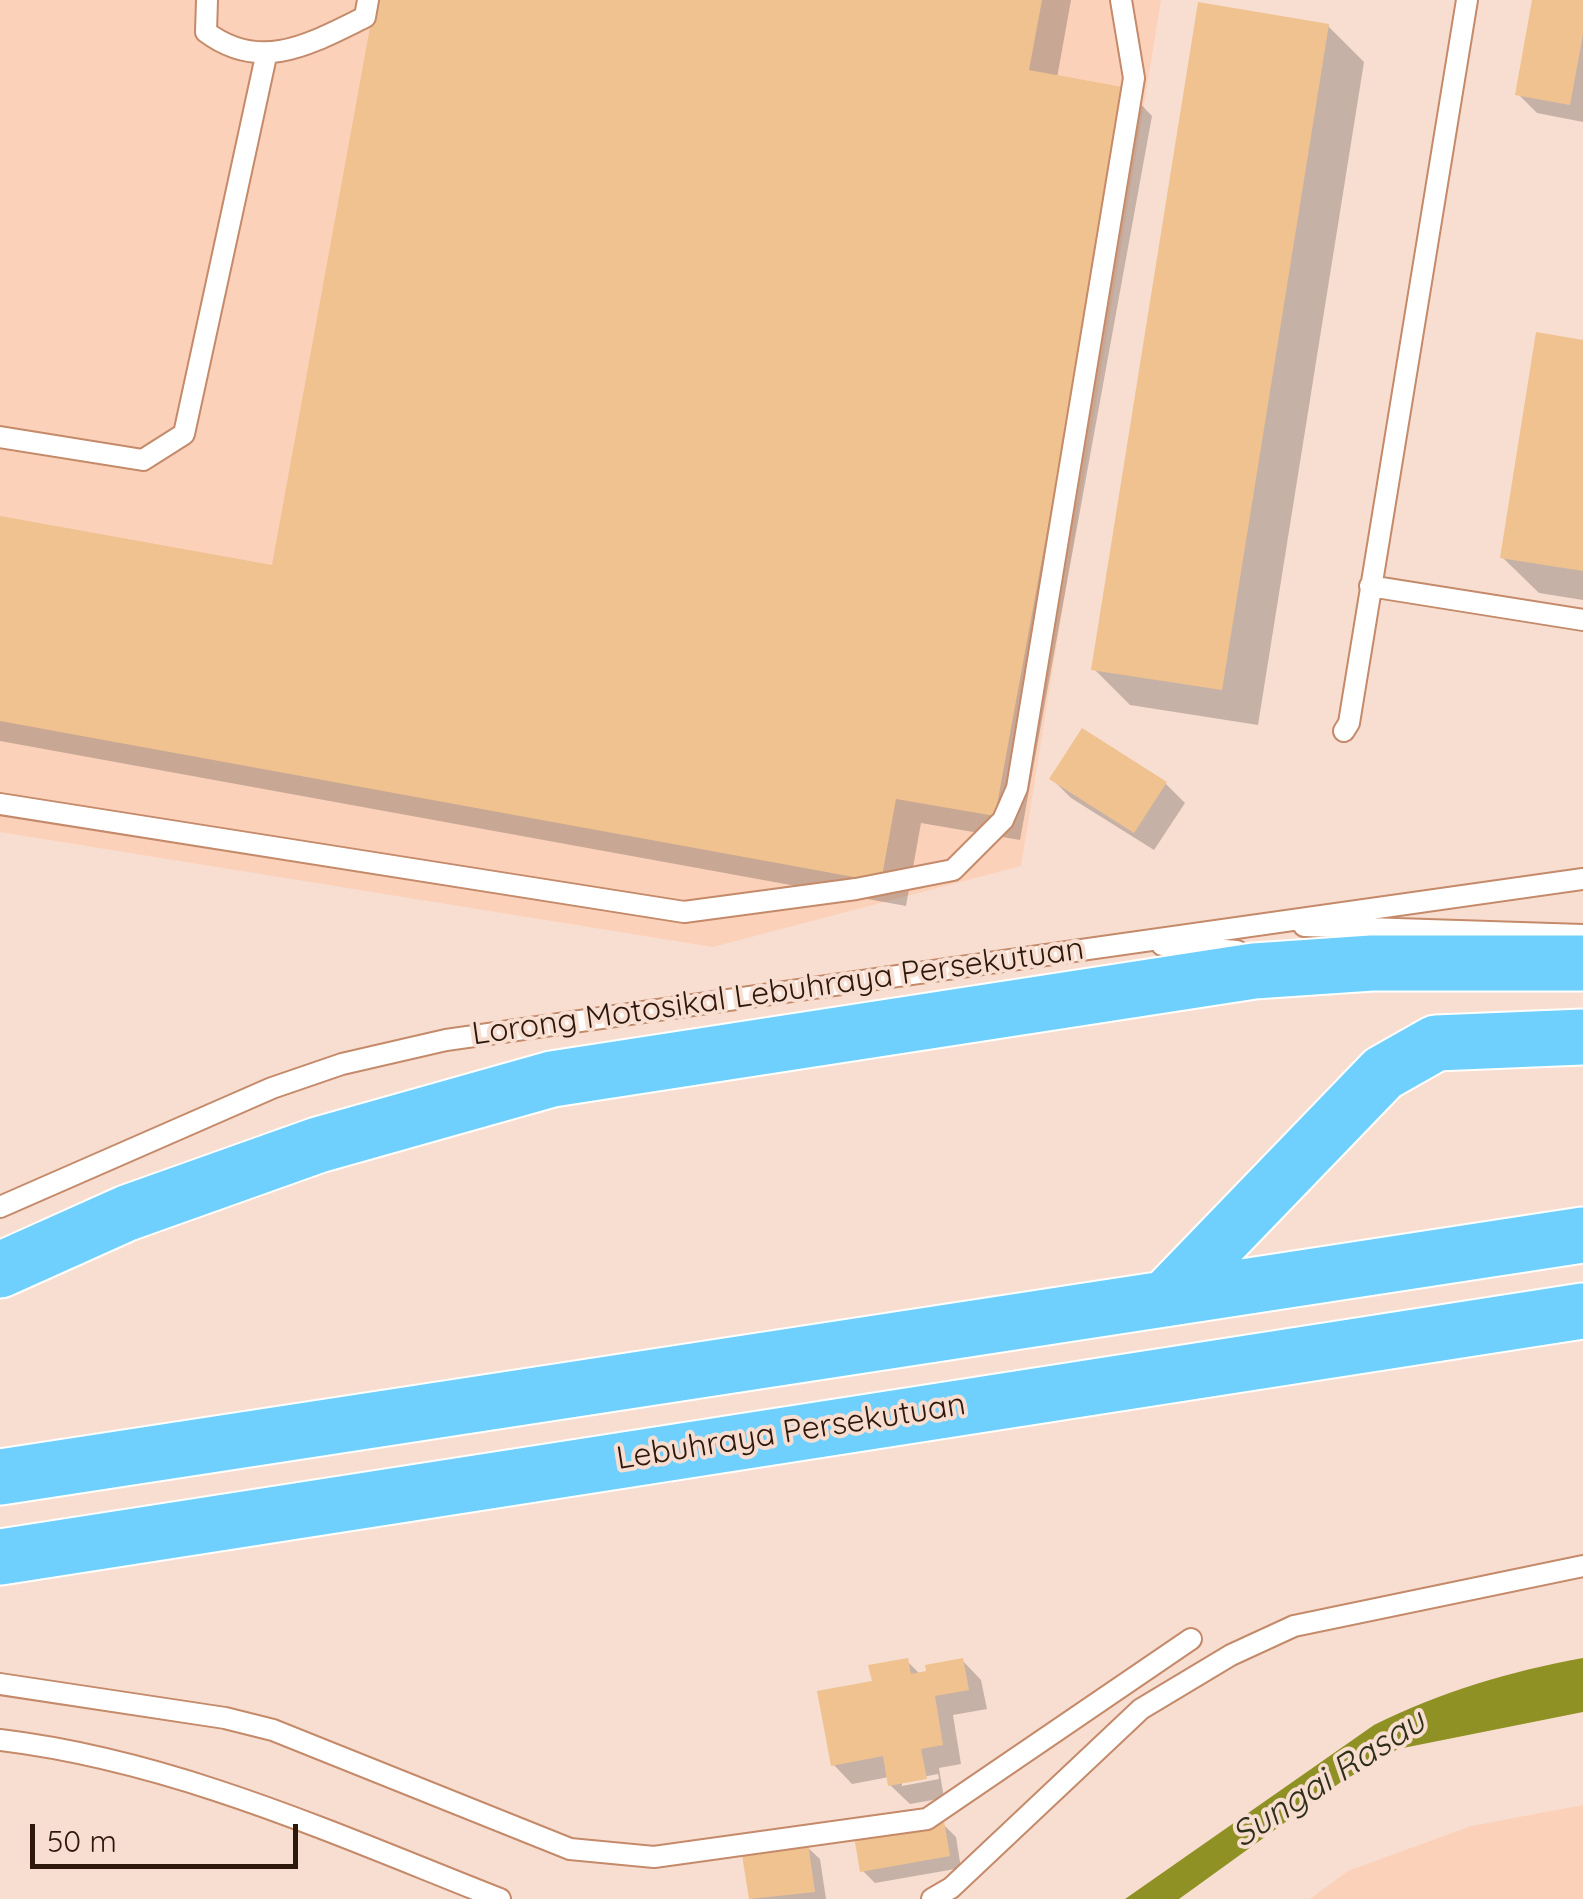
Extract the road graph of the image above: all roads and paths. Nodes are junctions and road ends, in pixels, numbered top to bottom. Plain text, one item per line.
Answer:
1 (207, 0) edge
2 (368, 0) edge
3 (1121, 0) edge
4 (1468, 0) edge
5 (266, 56) junction
6 (0, 437) edge
7 (1370, 586) junction
8 (1583, 620) edge
9 (1344, 731) dead end
10 (0, 804) edge
11 (1583, 879) edge
12 (1252, 924) junction
13 (1583, 935) edge
14 (1130, 942) junction
15 (1372, 963) junction
16 (1583, 964) edge
17 (1583, 1037) edge
18 (0, 1207) edge
19 (1583, 1235) edge
20 (0, 1270) edge
21 (1165, 1299) junction
22 (1583, 1310) edge
23 (0, 1476) edge
24 (0, 1556) edge
25 (1583, 1566) edge
26 (1191, 1639) dead end
27 (0, 1684) edge
28 (0, 1740) edge
29 (500, 1899) edge
30 (932, 1899) edge

1 - 5 lane
2 - 5 lane
3 - 10 lane
4 - 7 lane
5 - 6 lane
7 - 8 lane
7 - 9 lane
11 - 12 lane, Lorong Motosikal Lebuhraya Persekutuan
12 - 13 lane
12 - 14 lane, Lorong Motosikal Lebuhraya Persekutuan
14 - 15 lane
14 - 18 lane, Lorong Motosikal Lebuhraya Persekutuan
15 - 16 highway
15 - 20 highway
17 - 21 highway
19 - 21 highway
21 - 23 highway
22 - 24 highway, Lebuhraya Persekutuan
25 - 30 lane
26 - 27 lane
28 - 29 lane

